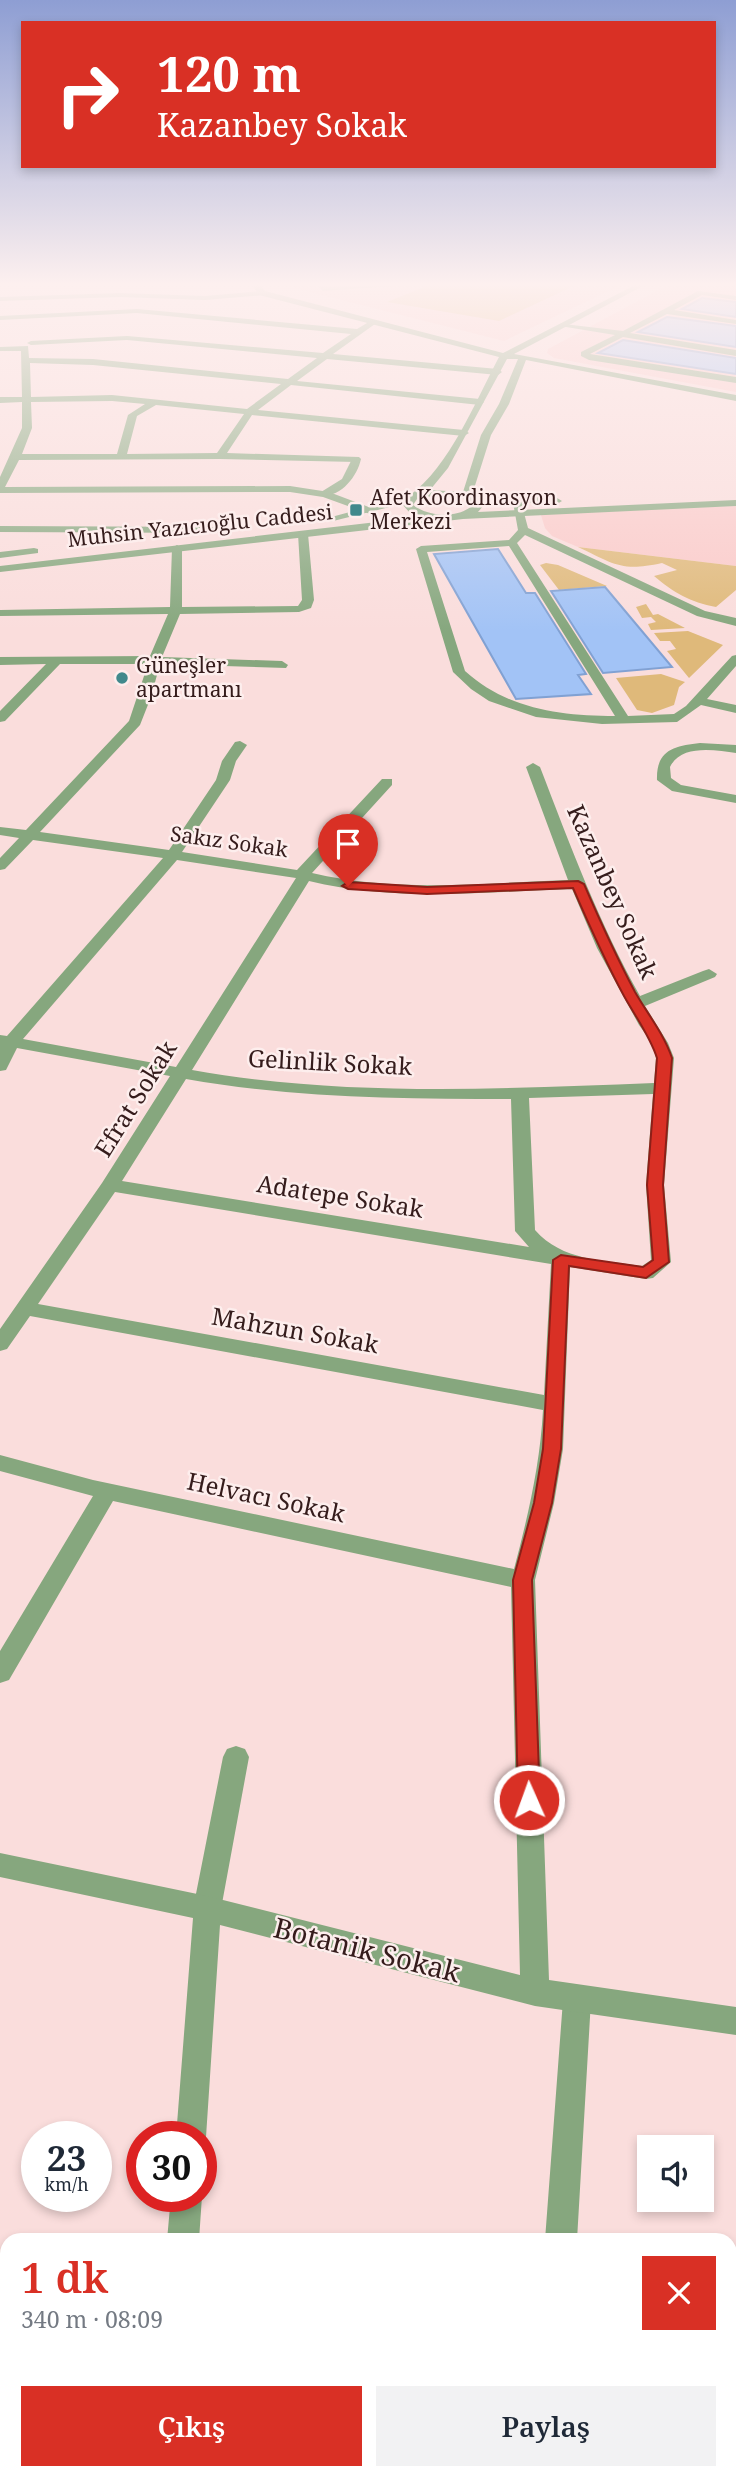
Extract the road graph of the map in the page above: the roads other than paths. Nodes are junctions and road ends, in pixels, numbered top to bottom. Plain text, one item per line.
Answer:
1 (26, 401) edge
2 (137, 401) edge
3 (263, 401) edge
4 (467, 401) edge
5 (505, 401) edge
6 (155, 402) junction
7 (480, 402) junction
8 (504, 404) junction
9 (250, 411) junction
10 (464, 433) junction
11 (486, 435) junction
12 (220, 456) junction
13 (14, 457) junction
14 (121, 457) junction
15 (4, 469) edge
16 (0, 489) edge
17 (325, 494) junction
18 (736, 494) edge
19 (470, 497) junction
20 (411, 498) junction
21 (516, 499) junction
22 (736, 503) edge
23 (370, 511) junction
24 (519, 513) junction
25 (452, 516) junction
26 (247, 528) dead end
27 (0, 529) edge
28 (235, 529) dead end
29 (223, 530) junction
30 (523, 530) junction
31 (303, 534) junction
32 (122, 542) dead end
33 (512, 543) junction
34 (177, 548) junction
35 (41, 551) dead end
36 (0, 555) edge
37 (0, 569) edge
38 (176, 610) junction
39 (0, 613) edge
40 (736, 622) edge
41 (736, 659) edge
42 (155, 660) junction
43 (0, 661) edge
44 (56, 661) junction
45 (282, 665) dead end
46 (699, 701) junction
47 (736, 709) edge
48 (0, 718) edge
49 (624, 720) junction
50 (240, 745) dead end
51 (736, 749) edge
52 (533, 767) dead end
53 (387, 782) dead end
54 (736, 799) edge
55 (0, 831) edge
56 (31, 836) junction
57 (173, 855) junction
58 (0, 866) edge
59 (303, 875) junction
60 (578, 884) junction
61 (709, 974) dead end
62 (635, 1004) junction
63 (6, 1041) edge
64 (0, 1066) edge
65 (180, 1074) junction
66 (662, 1087) junction
67 (520, 1094) junction
68 (110, 1185) junction
69 (561, 1260) junction
70 (26, 1308) junction
71 (0, 1345) edge
72 (556, 1405) junction
73 (0, 1463) edge
74 (107, 1491) junction
75 (523, 1580) junction
76 (0, 1673) edge
77 (236, 1757) dead end
78 (0, 1865) edge
79 (207, 1909) junction
80 (535, 1992) junction
81 (577, 2000) junction
82 (736, 2021) edge
83 (192, 2121) edge
84 (186, 2212) edge
85 (184, 2233) edge
86 (561, 2233) edge

1 - 13 street
2 - 6 street
3 - 9 street
4 - 7 street
5 - 8 street
6 - 9 street
6 - 14 street
7 - 8 street
7 - 10 street
8 - 11 street
9 - 10 street
9 - 12 street
10 - 11 street
10 - 20 street
11 - 19 street
12 - 14 street
12 - 17 street
13 - 14 street
13 - 15 street
15 - 16 street
16 - 17 street
17 - 23 street
18 - 21 street
19 - 20 street, Muhsin Yazıcıoğlu Caddesi
19 - 21 street
19 - 25 street
20 - 23 street, Muhsin Yazıcıoğlu Caddesi
20 - 25 street
21 - 24 street
22 - 24 street, Muhsin Yazıcıoğlu Caddesi
23 - 26 street, Muhsin Yazıcıoğlu Caddesi
24 - 25 street, Muhsin Yazıcıoğlu Caddesi
24 - 30 street
25 - 31 street, Muhsin Yazıcıoğlu Caddesi
27 - 29 street
28 - 29 street, Muhsin Yazıcıoğlu Caddesi
29 - 32 street, Muhsin Yazıcıoğlu Caddesi
30 - 33 street
30 - 40 street
31 - 34 street, Muhsin Yazıcıoğlu Caddesi
31 - 38 street
33 - 49 street
33 - 49 street
34 - 37 street, Muhsin Yazıcıoğlu Caddesi
34 - 38 street
35 - 36 street, Muhsin Yazıcıoğlu Caddesi
38 - 39 street
38 - 42 street
41 - 46 street
42 - 44 street
42 - 45 street
42 - 56 street
43 - 44 street
44 - 48 street
46 - 47 street
46 - 49 street
50 - 57 street
51 - 54 street
52 - 60 street, Kazanbey Sokak
53 - 59 street
55 - 56 street, Sakız Sokak
56 - 57 street, Sakız Sokak
56 - 58 street
57 - 59 street, Sakız Sokak
57 - 63 street
59 - 60 street, Sakız Sokak
59 - 65 street, Efrat Sokak
60 - 62 street, Kazanbey Sokak
61 - 62 street
62 - 66 street, Kazanbey Sokak
63 - 64 street
63 - 65 street, Gelinlik Sokak
65 - 67 street, Gelinlik Sokak
65 - 68 street, Efrat Sokak
66 - 67 street, Gelinlik Sokak
66 - 69 street, Kazanbey Sokak
67 - 69 street
68 - 69 street, Adatepe Sokak
68 - 70 street, Efrat Sokak
69 - 72 street
70 - 71 street, Efrat Sokak
70 - 72 street, Mahzun Sokak
72 - 75 street
73 - 74 street, Helvacı Sokak
74 - 75 street, Helvacı Sokak
74 - 76 street
75 - 80 street
77 - 79 street
78 - 79 street, Botanik Sokak
79 - 80 street, Botanik Sokak
79 - 83 street
80 - 81 street, Botanik Sokak
81 - 82 street, Botanik Sokak
81 - 86 street
84 - 85 street

